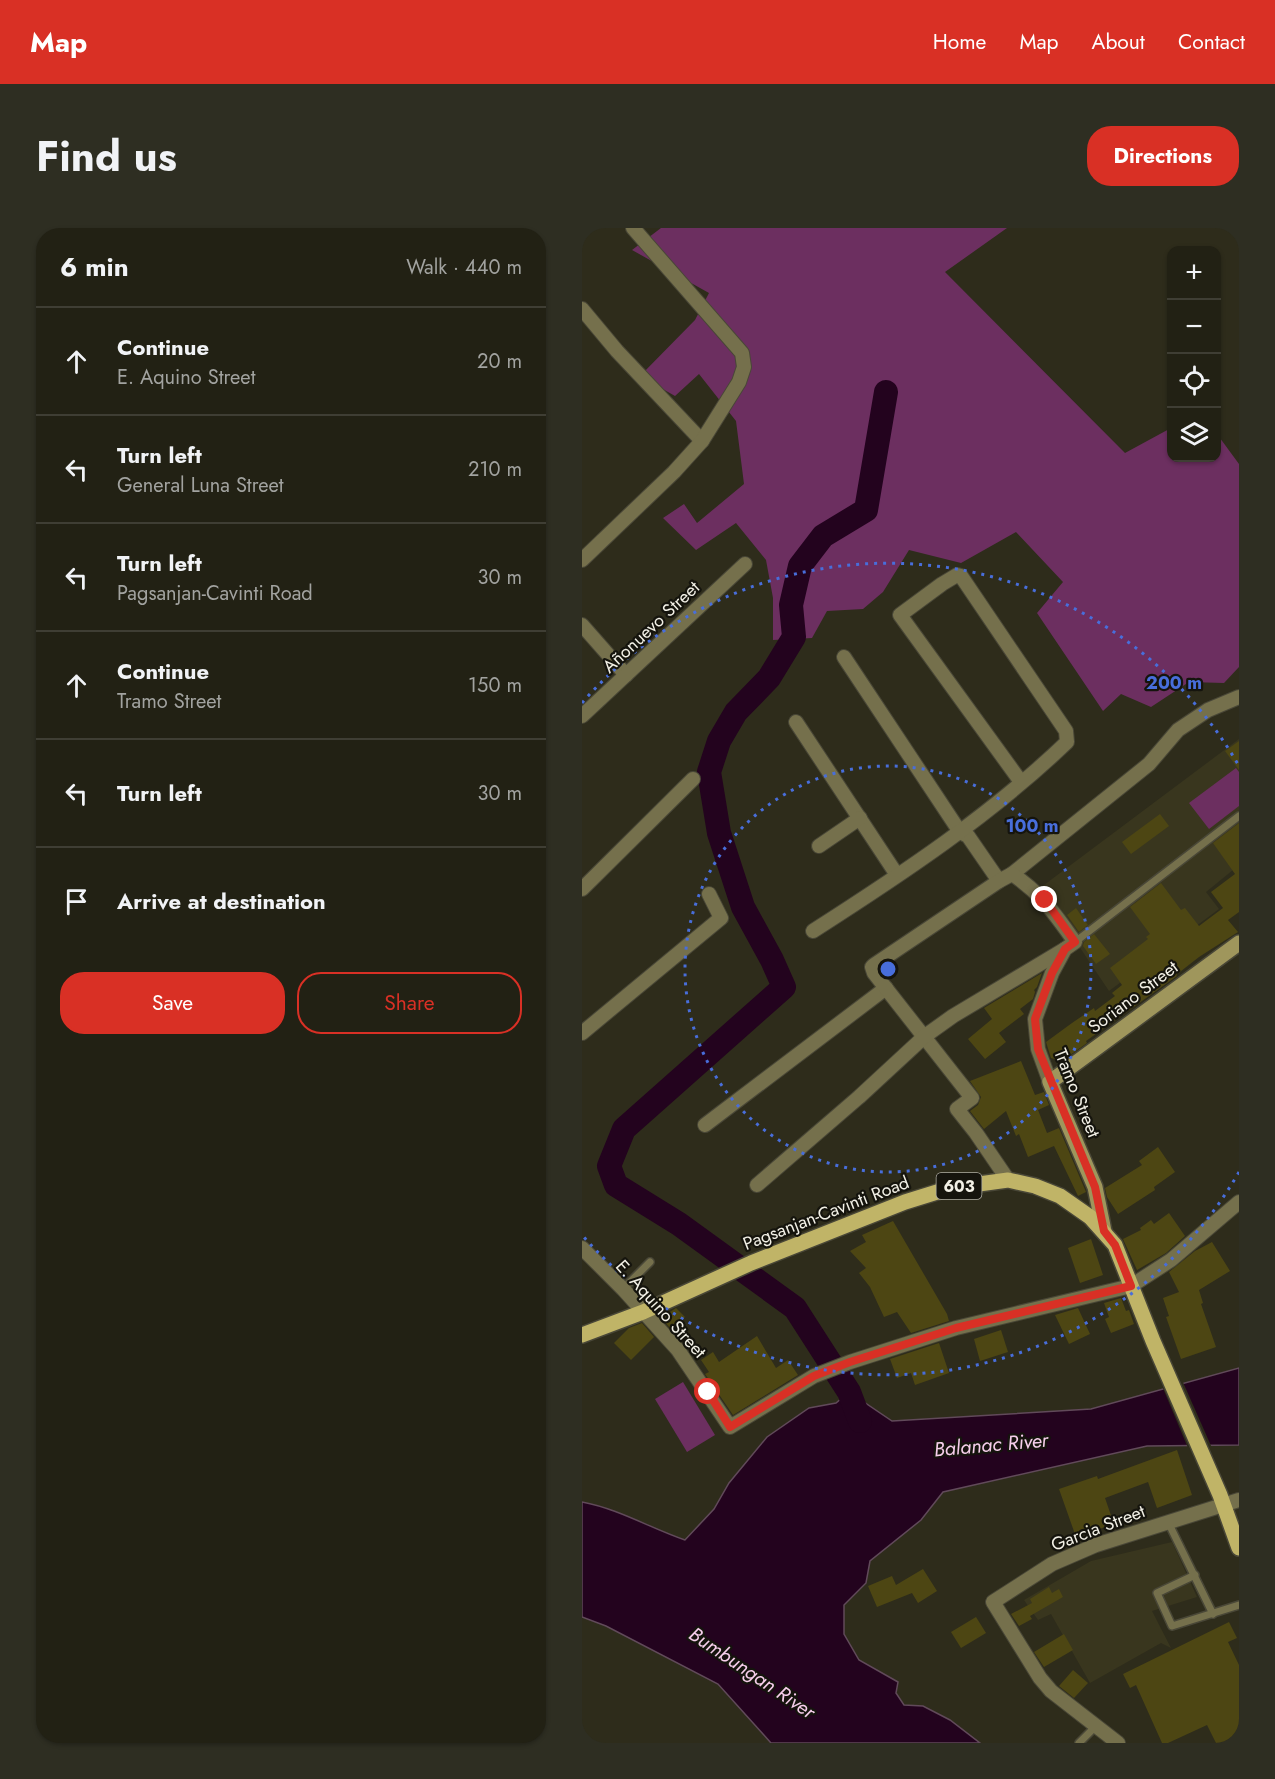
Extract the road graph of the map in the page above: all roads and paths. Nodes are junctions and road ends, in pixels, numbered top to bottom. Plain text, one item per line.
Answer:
1 (633, 228) edge
2 (582, 309) edge
3 (702, 441) junction
4 (582, 560) edge
5 (745, 564) dead end
6 (582, 626) edge
7 (844, 657) dead end
8 (626, 675) junction
9 (1239, 697) edge
10 (582, 716) edge
11 (796, 722) dead end
12 (693, 779) dead end
13 (1021, 782) junction
14 (1239, 816) edge
15 (860, 818) junction
16 (960, 832) junction
17 (819, 846) dead end
18 (897, 875) junction
19 (1005, 878) junction
20 (582, 889) edge
21 (709, 894) dead end
22 (813, 931) dead end
23 (1239, 944) edge
24 (1070, 945) junction
25 (886, 988) junction
26 (582, 1033) edge
27 (925, 1036) junction
28 (1050, 1082) junction
29 (705, 1125) dead end
30 (1008, 1180) junction
31 (757, 1185) dead end
32 (1239, 1202) edge
33 (1104, 1231) junction
34 (582, 1248) edge
35 (650, 1262) dead end
36 (1131, 1286) junction
37 (623, 1289) junction
38 (643, 1312) junction
39 (582, 1335) edge
40 (1222, 1500) junction
41 (1239, 1500) edge
42 (1167, 1521) junction
43 (1239, 1548) edge
44 (1195, 1575) junction
45 (1239, 1605) edge
46 (1213, 1614) junction
47 (1096, 1726) junction
48 (1079, 1743) edge
49 (1118, 1743) edge

1 - 3 street
2 - 3 street
3 - 4 street
5 - 8 street, Añonuevo Street
6 - 8 street
7 - 16 street
8 - 10 street, Añonuevo Street
9 - 19 street
11 - 15 street
12 - 20 street
13 - 13 street
13 - 16 street
14 - 24 lane
15 - 17 street
15 - 18 street
16 - 18 street
16 - 19 street
18 - 22 street
19 - 24 street
19 - 25 street
21 - 26 street
23 - 28 street, Soriano Street
24 - 27 street
24 - 28 street, Tramo Street
25 - 27 street
25 - 29 street
27 - 30 street
27 - 31 street
28 - 33 street, Tramo Street
30 - 33 main road, Pagsanjan-Cavinti Road / 603
30 - 38 main road, Pagsanjan-Cavinti Road / 603
32 - 36 street
33 - 36 main road, Pagsanjan-Cavinti Road / 603
34 - 37 street, E. Aquino Street
35 - 37 lane
36 - 38 street, E. Aquino Street
36 - 40 main road, Pagsanjan-Cavinti Road / 603
37 - 38 street, E. Aquino Street
38 - 39 main road, Pagsanjan-Cavinti Road / 603
40 - 41 street, Garcia Street
40 - 42 street, Garcia Street
40 - 43 main road, 603
42 - 44 lane
42 - 47 street, Garcia Street
44 - 46 lane
44 - 46 lane
45 - 46 lane
47 - 48 lane
47 - 49 street

